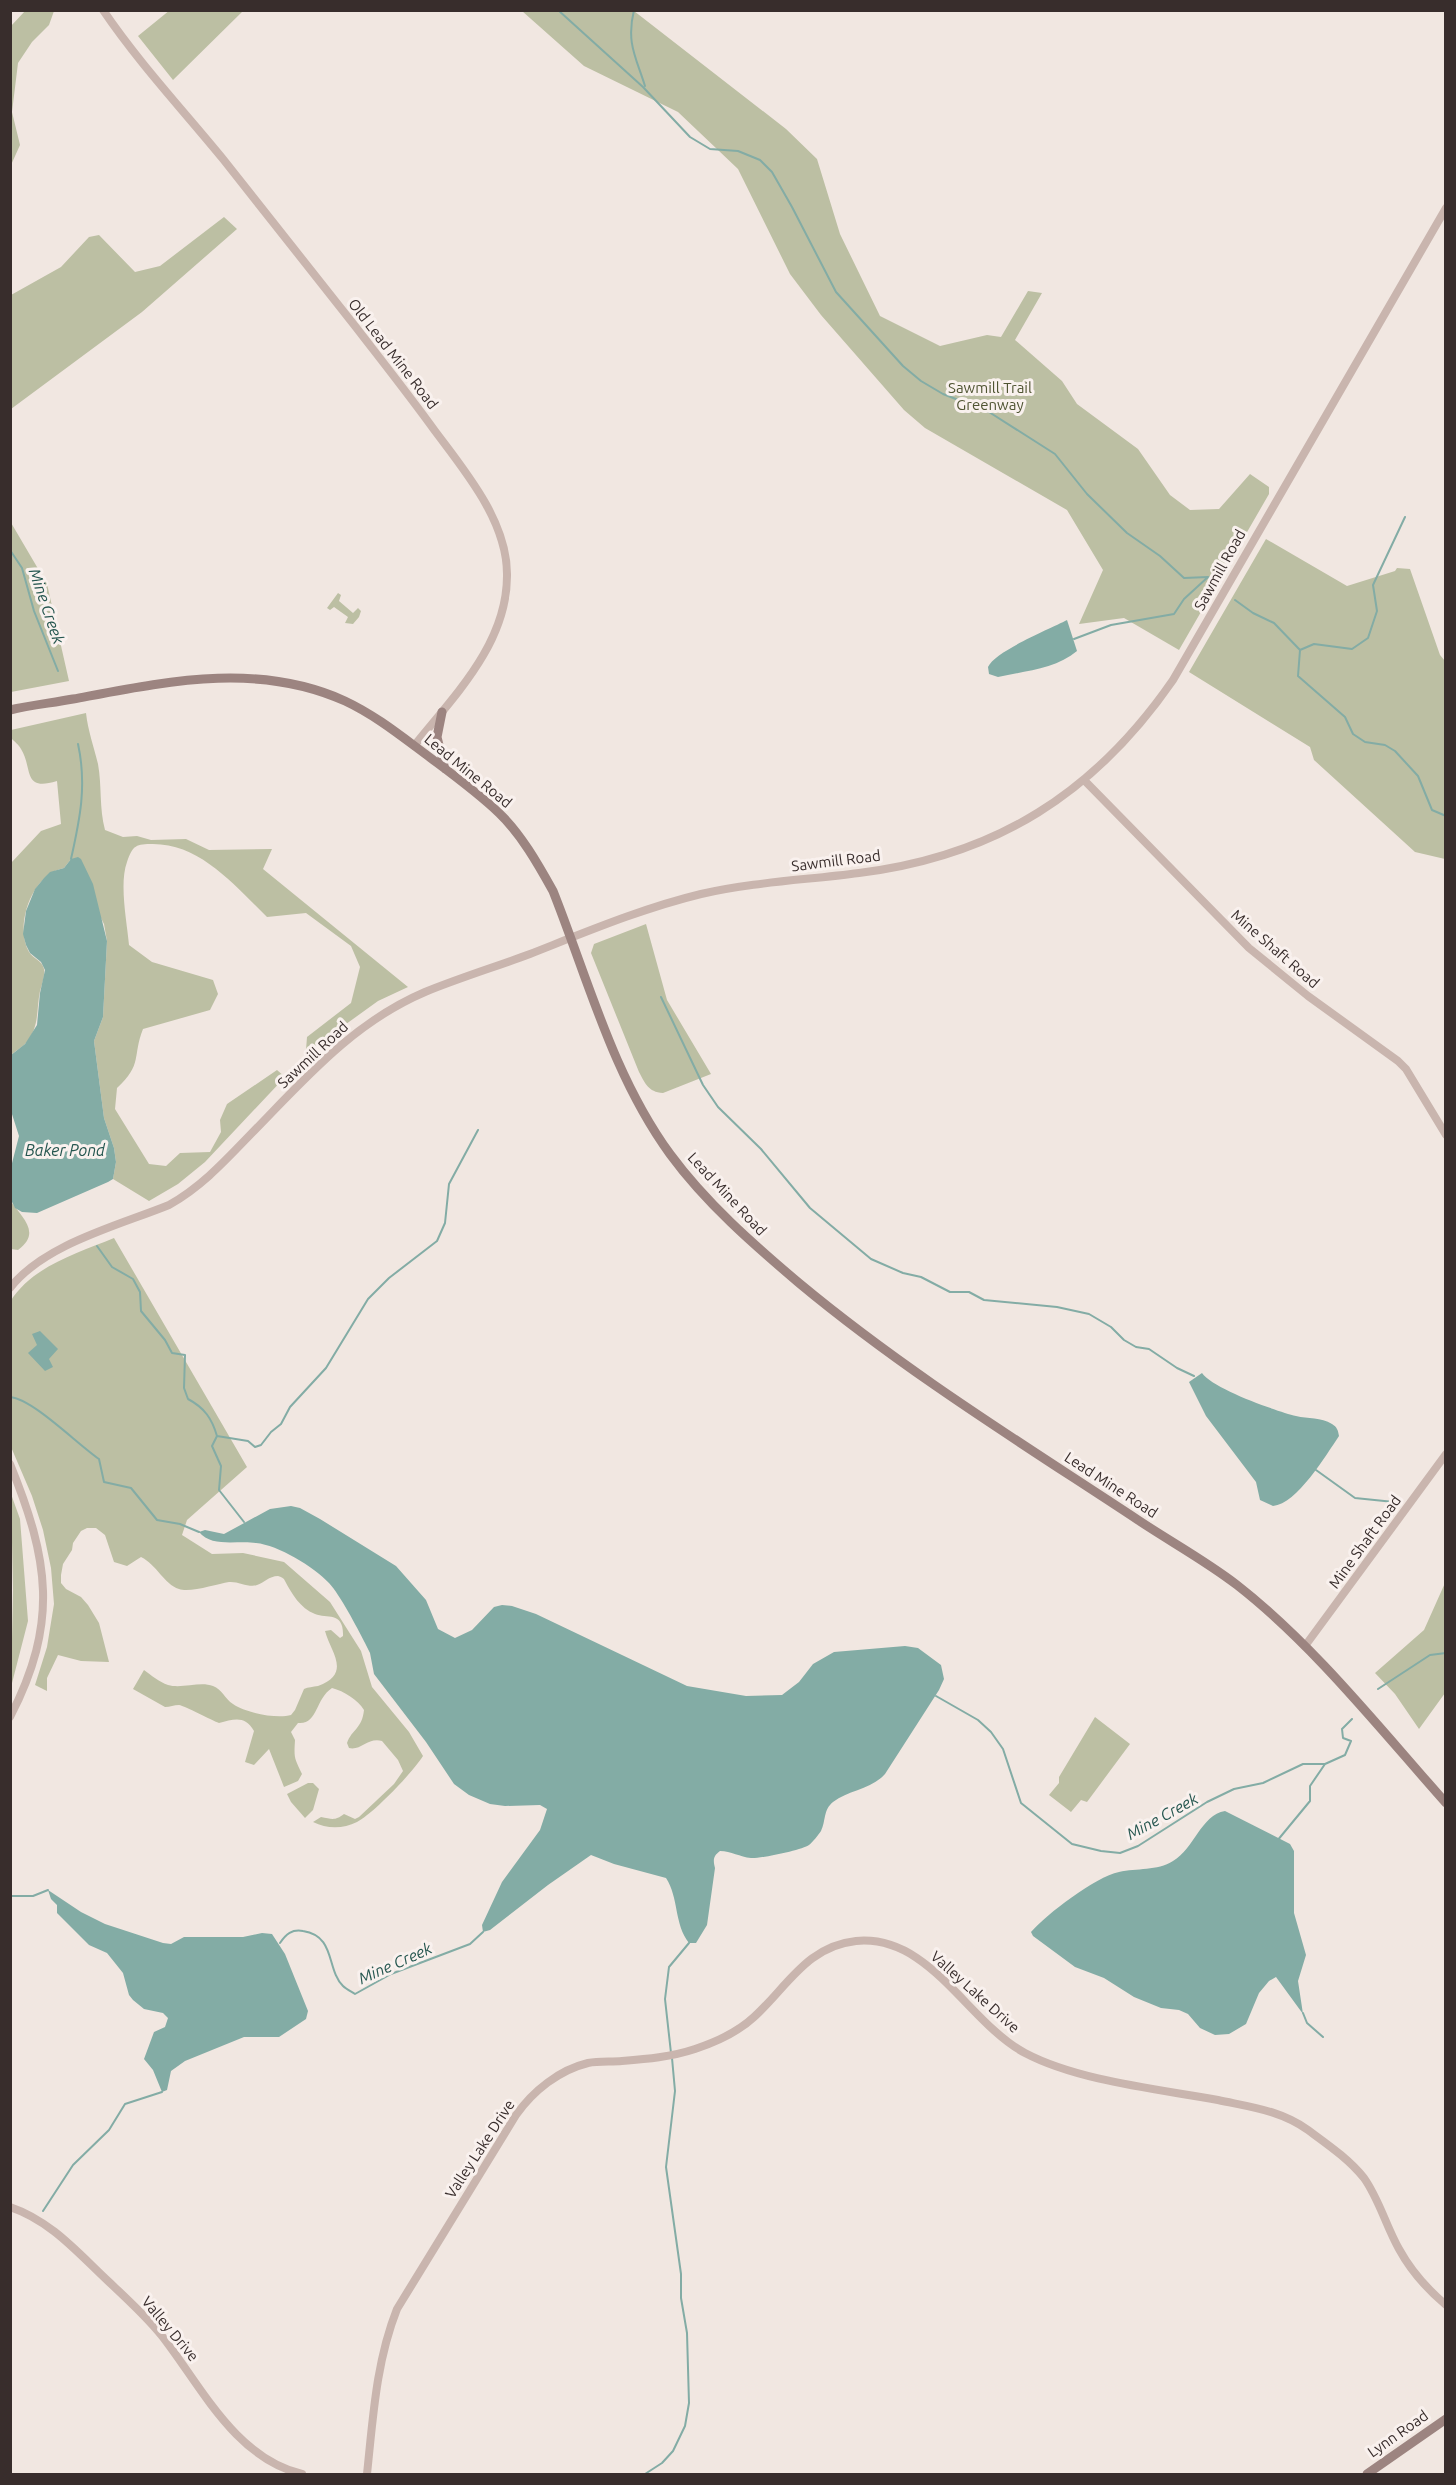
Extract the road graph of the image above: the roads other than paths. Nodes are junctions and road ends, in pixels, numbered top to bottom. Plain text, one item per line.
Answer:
1 (103, 10) edge
2 (1446, 208) edge
3 (10, 710) edge
4 (442, 712) junction
5 (414, 746) junction
6 (445, 769) junction
7 (1084, 780) junction
8 (571, 938) junction
9 (1446, 1135) edge
10 (10, 1288) edge
11 (1446, 1454) edge
12 (10, 1464) edge
13 (1305, 1646) junction
14 (10, 1717) edge
15 (1446, 1803) edge
16 (10, 2207) edge
17 (1446, 2305) edge
18 (1446, 2419) edge
19 (302, 2475) edge
20 (367, 2475) edge
21 (1367, 2475) edge

1 - 4 street, Old Lead Mine Road
2 - 7 street, Sawmill Road
3 - 5 main road, Lead Mine Road
4 - 5 street, Old Lead Mine Road
4 - 6 main road
5 - 6 main road, Lead Mine Road
6 - 8 main road, Lead Mine Road
7 - 8 street, Sawmill Road
7 - 9 street, Mine Shaft Road
8 - 10 street, Sawmill Road
8 - 13 main road, Lead Mine Road
11 - 13 street, Mine Shaft Road
12 - 14 street
13 - 15 main road, Lead Mine Road
16 - 19 street, Valley Drive
17 - 20 street, Valley Lake Drive
18 - 21 main road, Lynn Road

